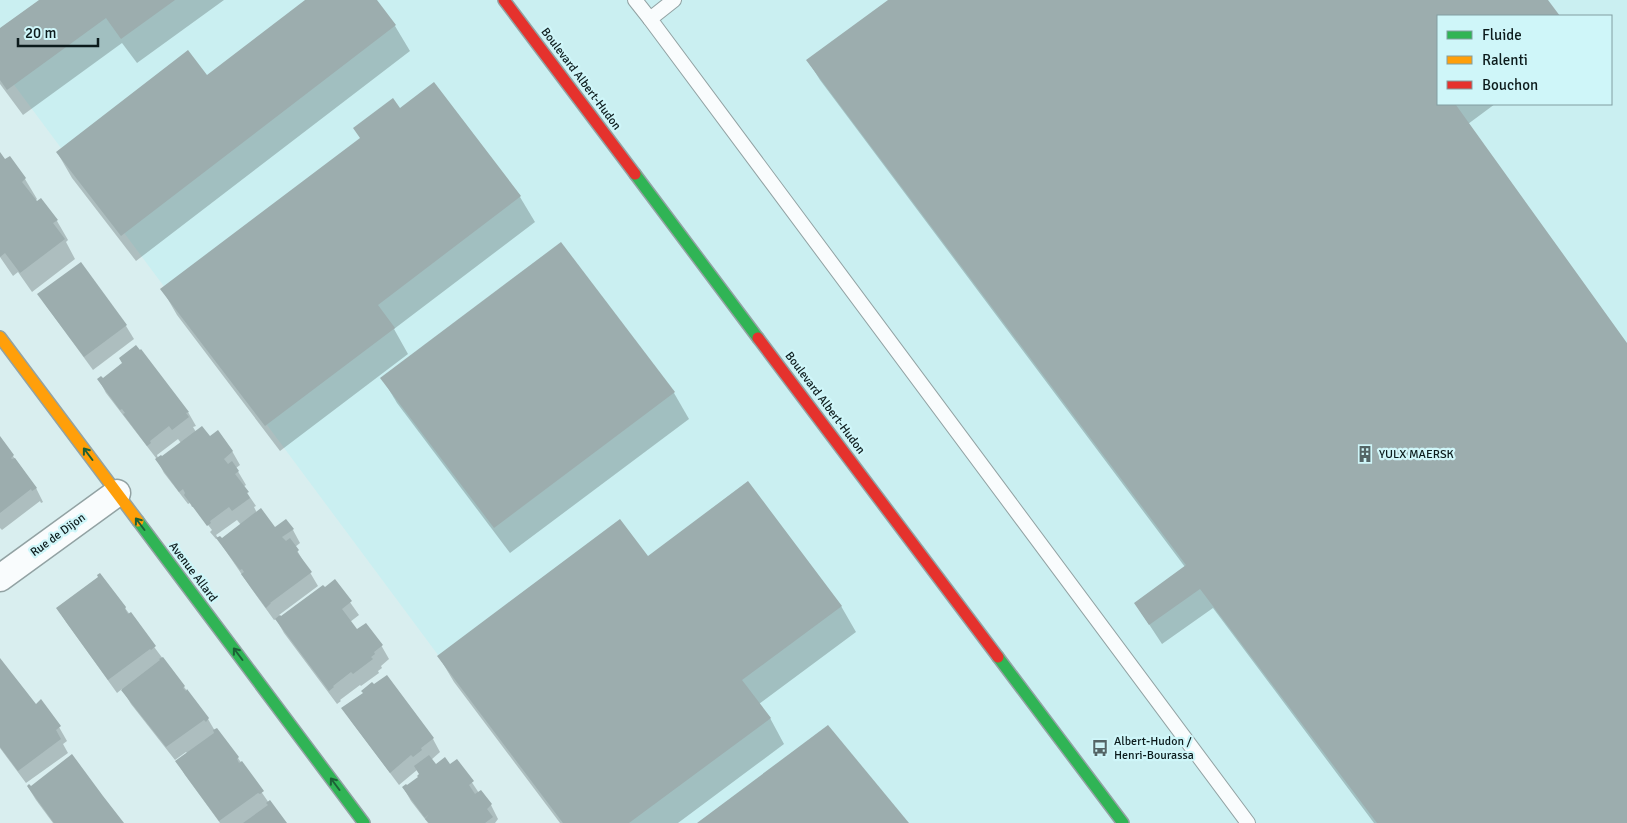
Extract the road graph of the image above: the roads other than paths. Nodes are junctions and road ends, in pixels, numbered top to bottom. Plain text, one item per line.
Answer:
1 (504, 0) edge
2 (635, 0) edge
3 (674, 0) edge
4 (650, 19) junction
5 (0, 337) edge
6 (117, 493) junction
7 (0, 578) edge
8 (364, 823) edge
9 (1123, 823) edge
10 (1248, 823) edge

1 - 9 street, Boulevard Albert-Hudon
2 - 4 lane
3 - 4 lane
4 - 10 lane
6 -> 5 street, Avenue Allard
6 - 7 street, Rue de Dijon
8 -> 6 street, Avenue Allard

